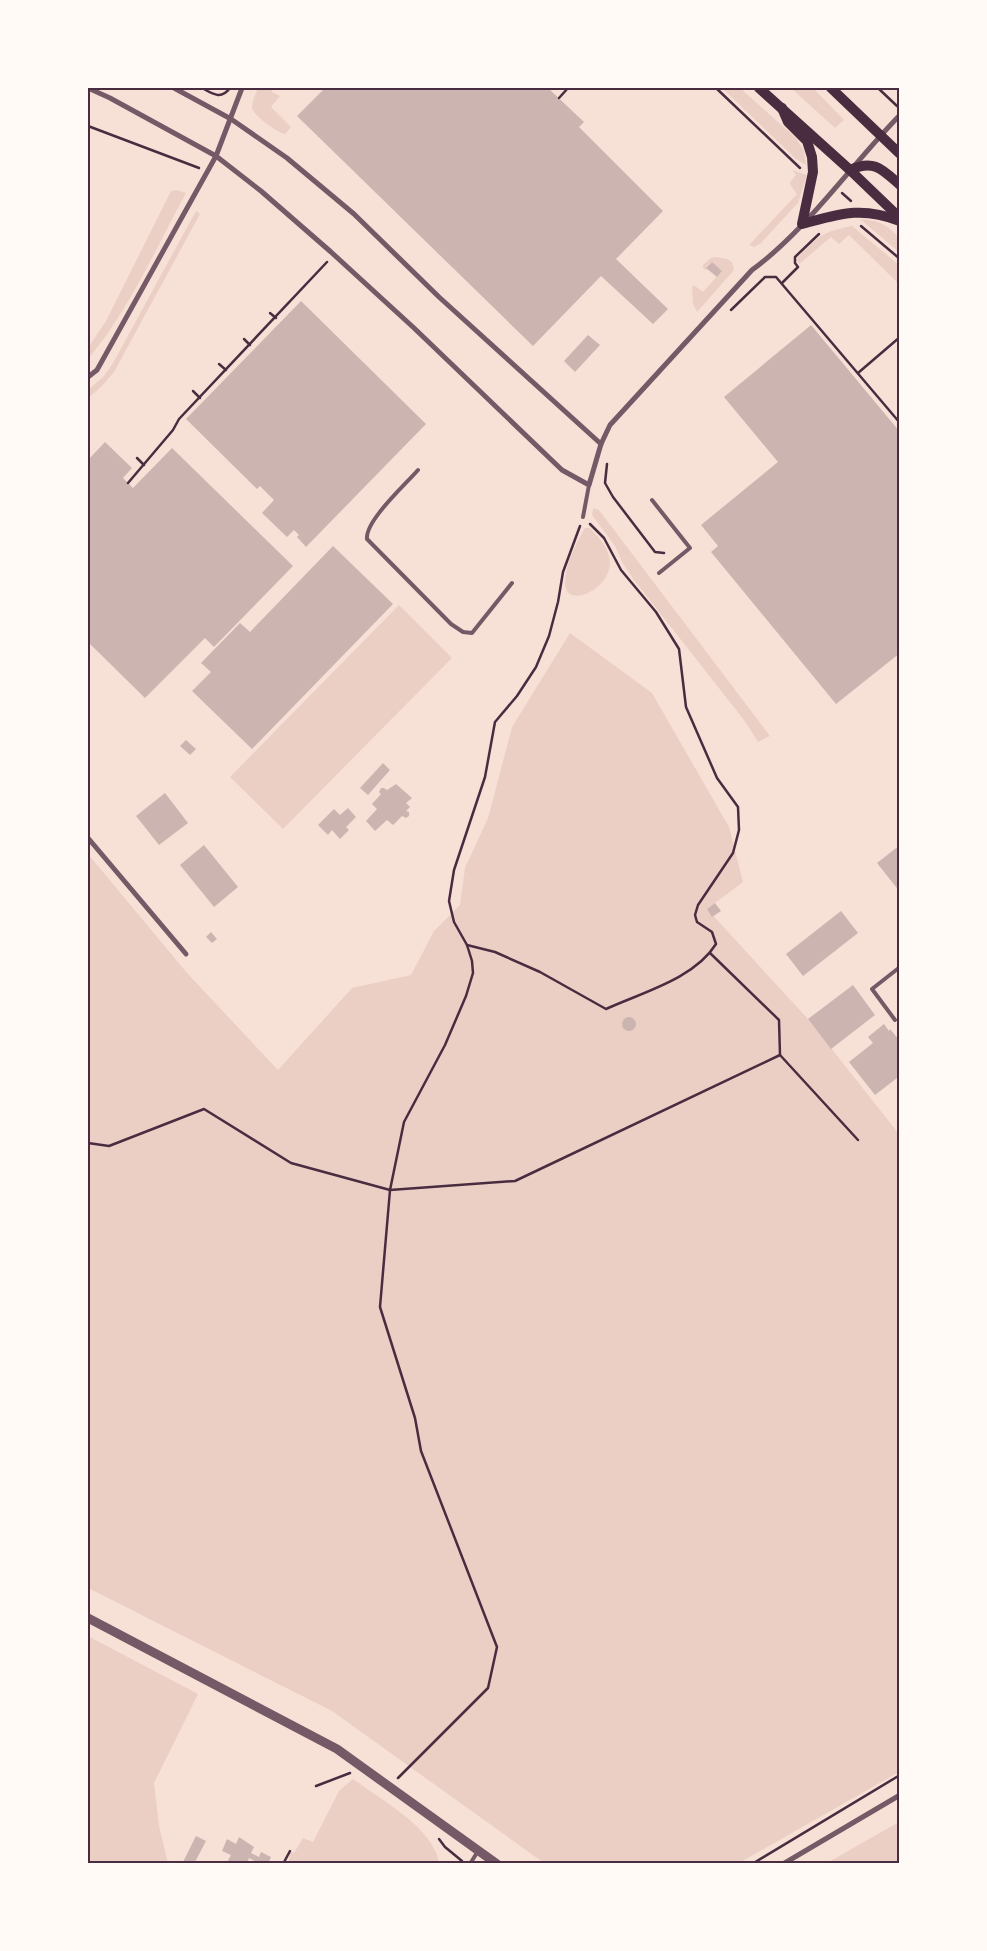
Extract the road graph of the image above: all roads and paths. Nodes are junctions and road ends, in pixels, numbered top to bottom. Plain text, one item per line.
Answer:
1 (88, 88) edge
2 (174, 88) edge
3 (202, 88) edge
4 (230, 88) edge
5 (242, 88) edge
6 (568, 88) edge
7 (716, 88) edge
8 (759, 88) edge
9 (831, 88) edge
10 (878, 88) edge
11 (559, 98) dead end
12 (896, 105) dead end
13 (782, 108) junction
14 (900, 116) edge
15 (231, 119) junction
16 (88, 126) edge
17 (880, 136) junction
18 (900, 154) edge
19 (216, 156) junction
20 (807, 170) dead end
21 (850, 170) junction
22 (208, 171) junction
23 (900, 185) edge
24 (844, 194) dead end
25 (858, 197) dead end
26 (850, 200) junction
27 (852, 212) junction
28 (900, 219) edge
29 (802, 224) junction
30 (822, 231) dead end
31 (900, 259) edge
32 (327, 262) dead end
33 (782, 283) junction
34 (270, 313) dead end
35 (726, 315) dead end
36 (276, 318) junction
37 (900, 337) edge
38 (244, 339) dead end
39 (250, 345) junction
40 (219, 364) dead end
41 (226, 370) junction
42 (858, 373) junction
43 (88, 377) edge
44 (193, 391) dead end
45 (200, 398) junction
46 (900, 424) edge
47 (601, 444) junction
48 (609, 456) dead end
49 (138, 458) dead end
50 (144, 465) junction
51 (418, 470) dead end
52 (128, 484) dead end
53 (589, 485) junction
54 (652, 500) dead end
55 (583, 518) junction
56 (664, 553) dead end
57 (659, 573) dead end
58 (512, 583) dead end
59 (88, 838) edge
60 (467, 945) junction
61 (186, 954) dead end
62 (710, 954) junction
63 (900, 967) edge
64 (895, 1020) dead end
65 (780, 1055) junction
66 (858, 1140) dead end
67 (88, 1143) edge
68 (390, 1190) junction
69 (88, 1618) edge
70 (345, 1768) dead end
71 (900, 1775) edge
72 (316, 1786) dead end
73 (390, 1787) junction
74 (900, 1795) edge
75 (438, 1837) dead end
76 (290, 1851) dead end
77 (478, 1851) junction
78 (283, 1864) edge
79 (465, 1864) edge
80 (470, 1864) edge
81 (497, 1864) edge
82 (752, 1864) edge
83 (783, 1864) edge

1 - 19 street
2 - 15 street
3 - 4 path
5 - 15 street
6 - 11 path
7 - 20 path
8 - 13 main road
9 - 17 main road
10 - 12 path
13 - 21 main road
13 - 29 main road
14 - 17 street
15 - 19 street
15 - 47 street
16 - 22 path
17 - 18 main road
17 - 21 street
19 - 22 street
19 - 53 street
21 - 23 main road
21 - 28 main road
21 - 29 street
22 - 43 street
24 - 26 path
25 - 26 path
26 - 27 path
27 - 28 main road
27 - 29 main road
27 - 31 path
29 - 47 street
30 - 33 path
32 - 36 path
33 - 35 path
33 - 42 path
34 - 36 path
36 - 39 path
37 - 42 path
38 - 39 path
39 - 41 path
40 - 41 path
41 - 45 path
42 - 46 path
44 - 45 path
45 - 50 path
47 - 53 street
48 - 56 path
49 - 50 path
50 - 52 path
51 - 58 lane
53 - 55 lane
54 - 57 lane
55 - 60 path
55 - 62 path
59 - 61 street
60 - 62 path
60 - 68 path
62 - 65 path
63 - 64 lane
65 - 66 path
65 - 68 path
67 - 68 path
68 - 73 path
69 - 73 street
70 - 72 path
71 - 82 path
73 - 77 street
74 - 83 street
75 - 79 path
76 - 78 path
77 - 80 lane
77 - 81 street

